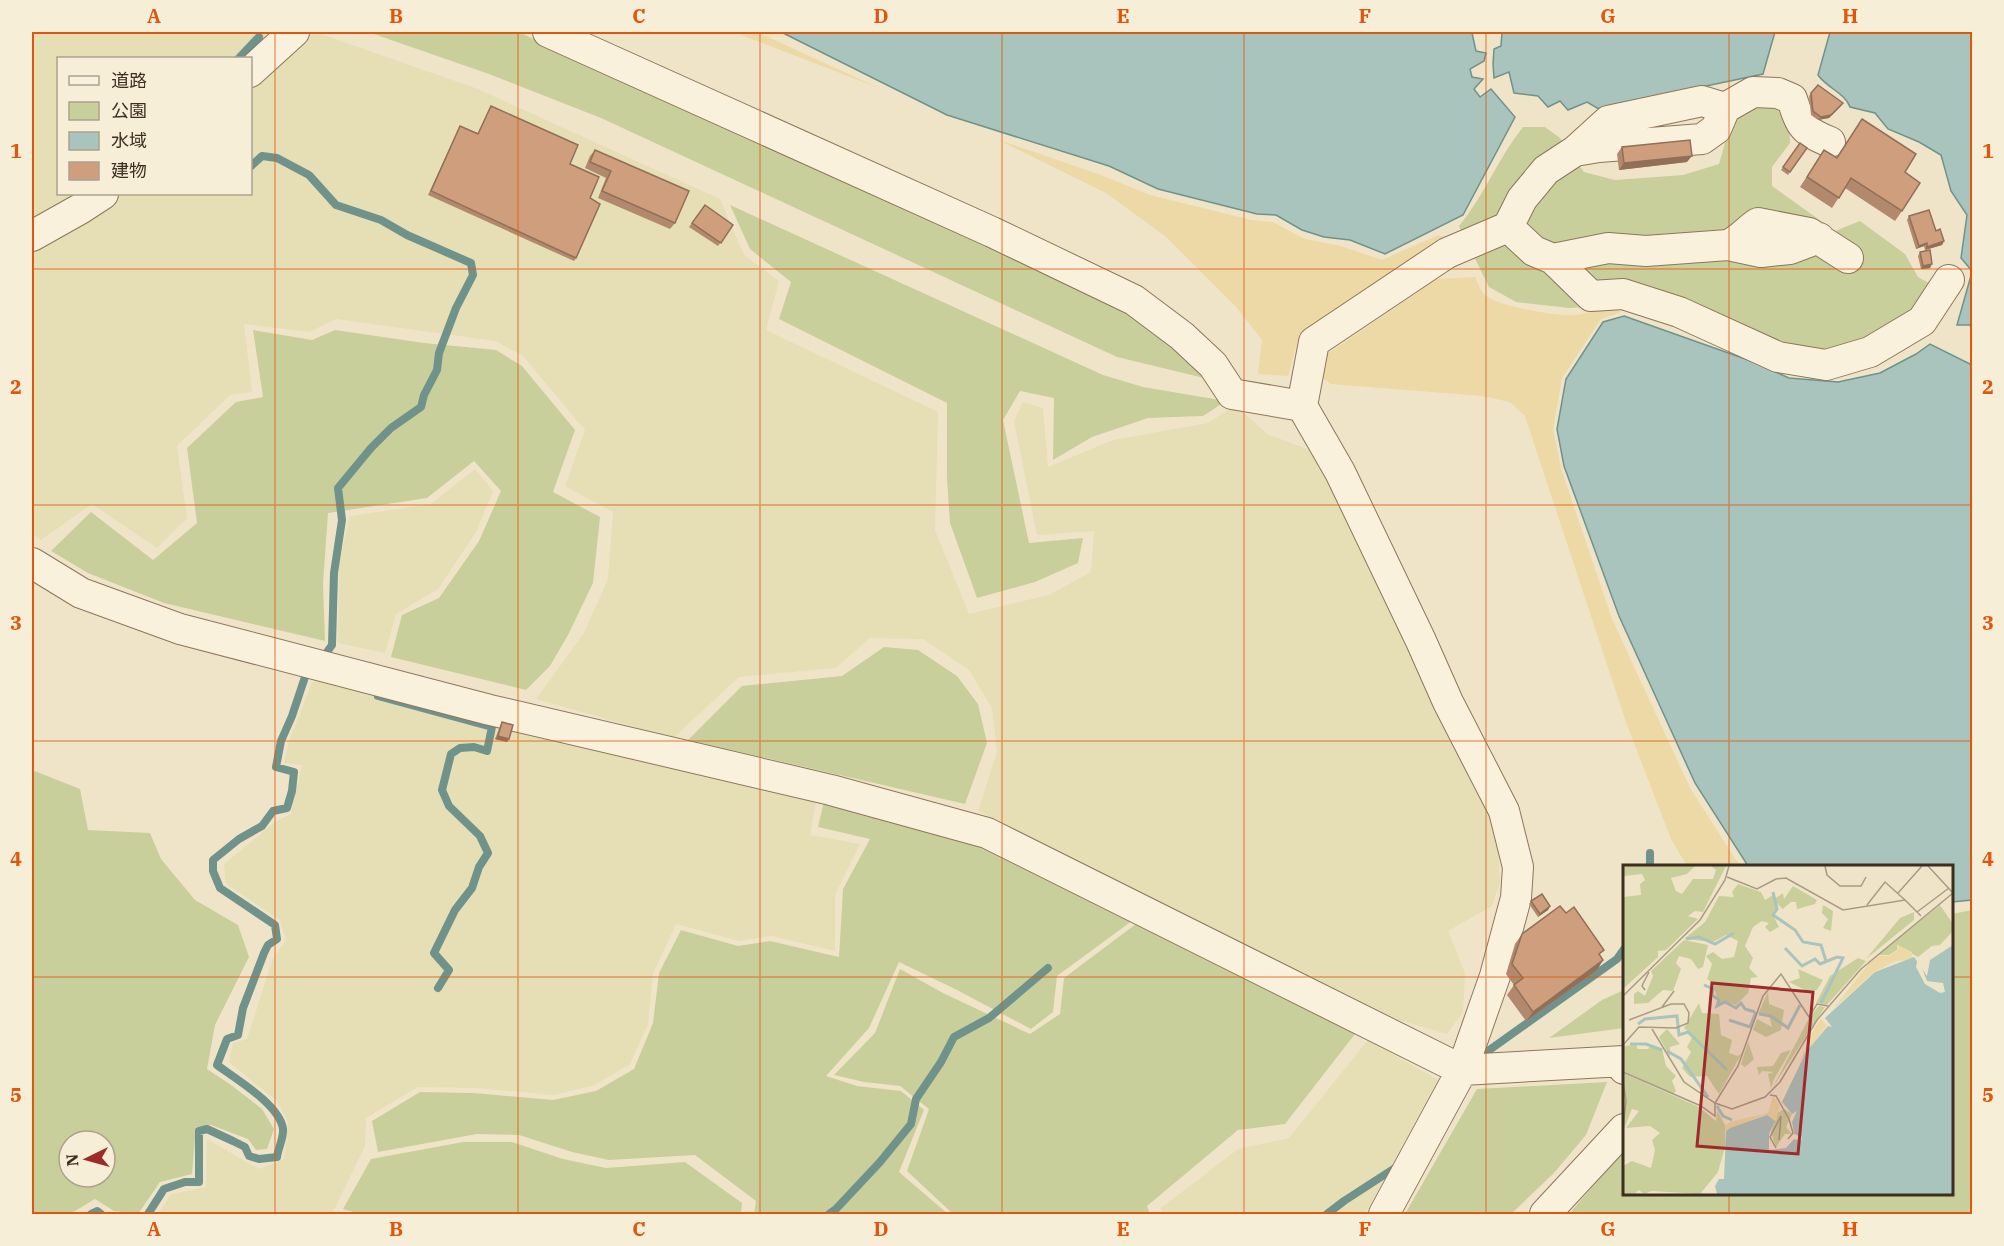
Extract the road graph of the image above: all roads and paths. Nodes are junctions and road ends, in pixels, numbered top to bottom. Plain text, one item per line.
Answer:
1 (294, 32) edge
2 (548, 32) edge
3 (252, 70) edge
4 (1830, 142) dead end
5 (101, 195) edge
6 (1508, 227) junction
7 (32, 236) edge
8 (1848, 258) dead end
9 (1553, 259) junction
10 (1949, 279) dead end
11 (1302, 406) junction
12 (32, 563) edge
13 (1623, 1061) edge
14 (1462, 1070) junction
15 (1623, 1130) edge
16 (1384, 1215) edge
17 (1545, 1215) edge

1 - 3 street
2 - 11 street
4 - 6 street
5 - 7 street
6 - 9 street
6 - 11 street
8 - 9 street
9 - 10 street
11 - 14 street
12 - 14 street
13 - 14 street
14 - 16 street
15 - 17 street

